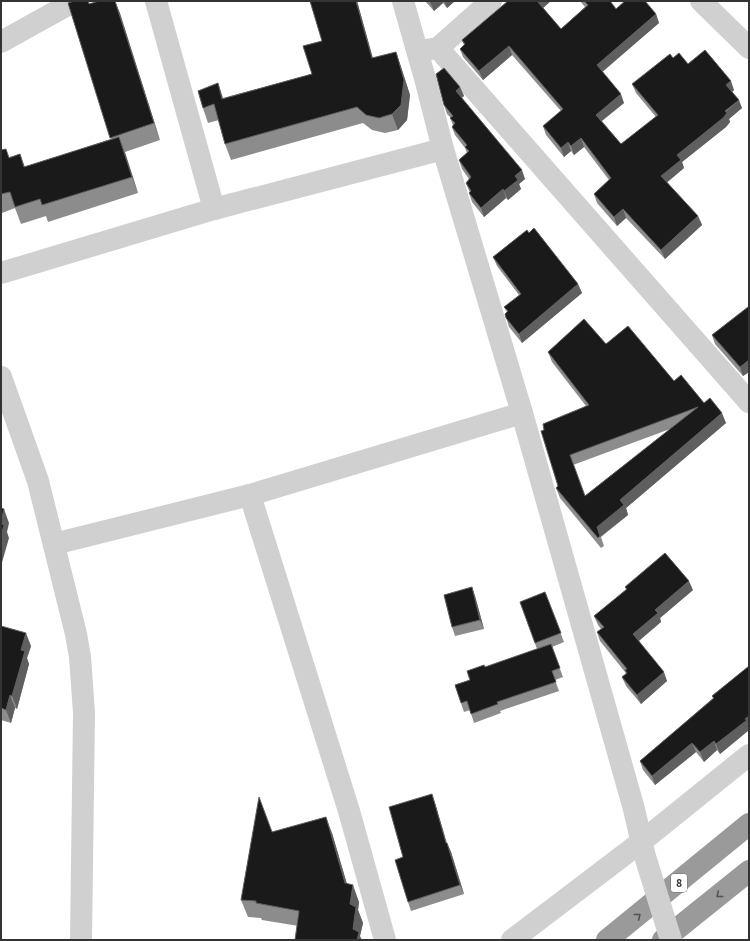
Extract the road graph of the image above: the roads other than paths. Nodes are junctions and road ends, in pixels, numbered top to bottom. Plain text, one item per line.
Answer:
1 (74, 1) edge
2 (156, 1) edge
3 (403, 1) edge
4 (491, 1) edge
5 (701, 1) edge
6 (1, 42) edge
7 (749, 48) edge
8 (428, 49) junction
9 (443, 149) junction
10 (214, 209) junction
11 (1, 273) edge
12 (1, 377) edge
13 (749, 402) edge
14 (522, 413) junction
15 (250, 495) junction
16 (54, 544) junction
17 (749, 755) edge
18 (749, 824) edge
19 (642, 847) junction
20 (749, 870) edge
21 (81, 940) edge
22 (385, 940) edge
23 (512, 940) edge
24 (607, 940) edge
25 (663, 940) edge
26 (671, 940) edge

1 - 6 street
2 - 10 street
3 - 8 street
4 - 8 street
5 - 7 street
8 - 9 street
8 - 13 street
9 - 10 street
9 - 14 street
10 - 11 street
12 - 16 street
14 - 15 street
14 - 19 street
15 - 16 street
15 - 22 street
16 - 21 street
17 - 19 street
24 -> 18 highway, 8
19 - 23 street
19 - 26 street, bridge
20 -> 25 highway

